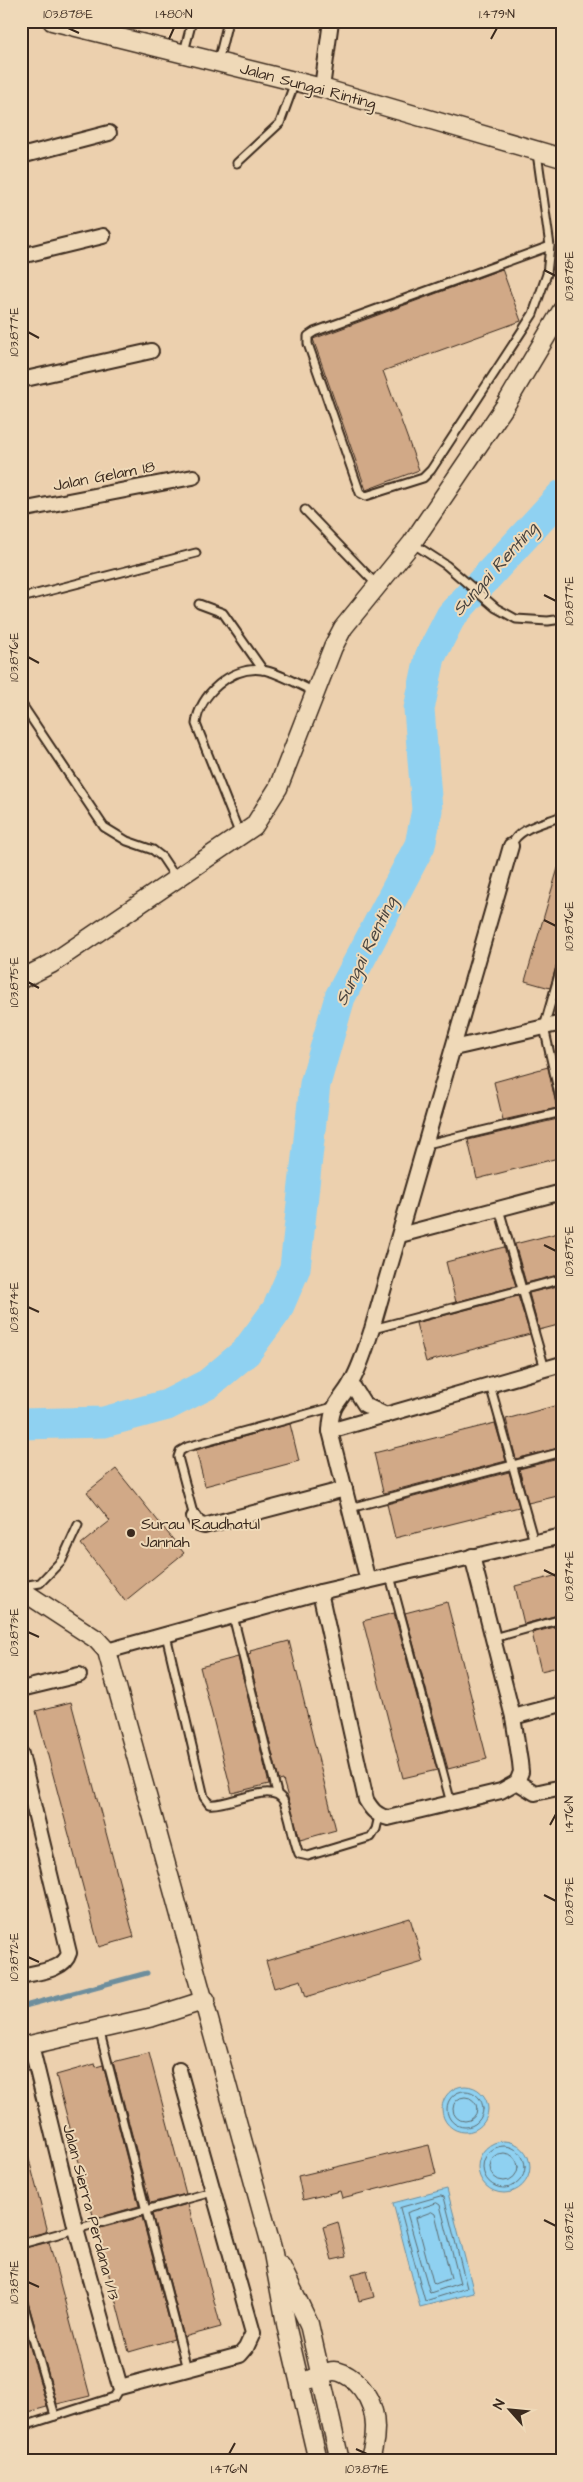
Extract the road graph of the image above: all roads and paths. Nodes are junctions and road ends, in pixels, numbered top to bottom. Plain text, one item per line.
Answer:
1 (52, 21) edge
2 (192, 21) edge
3 (228, 21) edge
4 (331, 21) edge
5 (184, 54) junction
6 (218, 62) junction
7 (295, 82) junction
8 (322, 88) junction
9 (109, 133) dead end
10 (537, 150) junction
11 (21, 156) edge
12 (562, 158) edge
13 (237, 162) dead end
14 (103, 236) dead end
15 (550, 246) junction
16 (21, 256) edge
17 (562, 310) edge
18 (151, 351) dead end
19 (21, 380) edge
20 (193, 477) dead end
21 (21, 510) edge
22 (305, 510) dead end
23 (412, 543) junction
24 (196, 553) dead end
25 (377, 585) junction
26 (21, 598) edge
27 (200, 604) dead end
28 (562, 619) edge
29 (263, 670) junction
30 (315, 692) junction
31 (23, 706) dead end
32 (562, 816) edge
33 (240, 835) junction
34 (511, 846) joint
35 (176, 879) junction
36 (562, 964) edge
37 (21, 979) edge
38 (562, 1022) edge
39 (544, 1027) junction
40 (454, 1048) junction
41 (562, 1110) edge
42 (427, 1144) junction
43 (562, 1192) edge
44 (499, 1209) junction
45 (400, 1235) junction
46 (562, 1279) edge
47 (522, 1290) junction
48 (372, 1329) junction
49 (562, 1364) edge
50 (545, 1369) junction
51 (351, 1383) junction
52 (490, 1385) junction
53 (333, 1408) junction
54 (386, 1415) junction
55 (330, 1431) junction
56 (562, 1452) edge
57 (512, 1465) junction
58 (344, 1489) junction
59 (350, 1508) junction
60 (194, 1517) joint
61 (78, 1525) dead end
62 (562, 1536) edge
63 (534, 1542) junction
64 (472, 1556) junction
65 (390, 1576) junction
66 (368, 1581) junction
67 (21, 1588) edge
68 (320, 1592) junction
69 (233, 1616) junction
70 (562, 1619) edge
71 (166, 1635) junction
72 (493, 1638) junction
73 (107, 1651) junction
74 (79, 1675) dead end
75 (21, 1690) edge
76 (562, 1704) edge
77 (513, 1716) junction
78 (21, 1754) edge
79 (516, 1782) junction
80 (562, 1787) edge
81 (277, 1793) junction
82 (451, 1803) junction
83 (379, 1816) junction
84 (21, 1976) edge
85 (206, 2000) junction
86 (99, 2029) junction
87 (26, 2046) edge
88 (179, 2070) dead end
89 (212, 2192) junction
90 (146, 2210) junction
91 (76, 2229) junction
92 (21, 2244) edge
93 (272, 2248) junction
94 (21, 2296) edge
95 (187, 2369) junction
96 (322, 2375) junction
97 (299, 2383) junction
98 (120, 2387) junction
99 (55, 2416) junction
100 (21, 2427) edge
101 (318, 2461) edge
102 (340, 2461) edge
103 (370, 2461) edge

1 - 5 street, Jalan Sungai Rinting
2 - 5 lane
3 - 6 lane
4 - 8 street
5 - 6 street, Jalan Sungai Rinting
6 - 7 street, Jalan Sungai Rinting
7 - 8 street, Jalan Sungai Rinting
7 - 13 lane
8 - 10 street, Jalan Sungai Rinting
9 - 11 street
10 - 12 street, Jalan Sungai Rinting
10 - 15 lane
14 - 16 street
15 - 15 lane
17 - 23 street
18 - 19 street
20 - 21 street, Jalan Gelam 18
22 - 25 lane
23 - 25 street
23 - 28 lane
24 - 26 lane
25 - 30 street
27 - 29 lane
29 - 30 lane
29 - 33 lane
30 - 33 street
31 - 35 lane
32 - 34 lane
33 - 35 street
34 - 40 street
35 - 37 street
36 - 39 lane
38 - 39 street
39 - 40 street
39 - 41 lane
40 - 42 street
41 - 42 lane
42 - 45 street
43 - 44 street
44 - 45 street
44 - 47 lane
45 - 48 street
46 - 47 lane
47 - 48 lane
47 - 50 lane
48 - 51 street
49 - 50 street
50 - 52 street
51 - 53 street
51 - 54 street
52 - 54 street
52 - 57 lane
53 - 55 street
53 - 60 lane
54 - 55 street
55 - 58 street
56 - 57 lane
57 - 59 lane
57 - 63 lane
58 - 59 street
58 - 60 street
59 - 66 street
61 - 67 lane
62 - 63 street
63 - 64 street
64 - 65 street
64 - 72 street
65 - 66 street
65 - 82 lane
66 - 68 street
67 - 73 street
68 - 69 street
68 - 83 street
69 - 71 street
69 - 81 lane
70 - 72 lane
71 - 73 street
71 - 81 lane
72 - 77 street
73 - 85 street
74 - 75 street
76 - 77 street
77 - 79 street
78 - 84 street
79 - 80 street
79 - 82 street
81 - 83 lane
82 - 83 street
85 - 86 street
85 - 93 street
86 - 87 street
86 - 90 lane
87 - 91 street, Jalan Sierra Perdana 1/13
88 - 89 street
89 - 90 lane
89 - 95 street
90 - 91 lane
90 - 95 lane
91 - 92 lane
91 - 98 street, Jalan Sierra Perdana 1/13
93 - 96 street
93 - 97 street
94 - 99 lane
95 - 98 street
96 - 97 street
96 - 102 street
96 - 103 street
97 - 101 street
98 - 99 lane
99 - 100 lane

